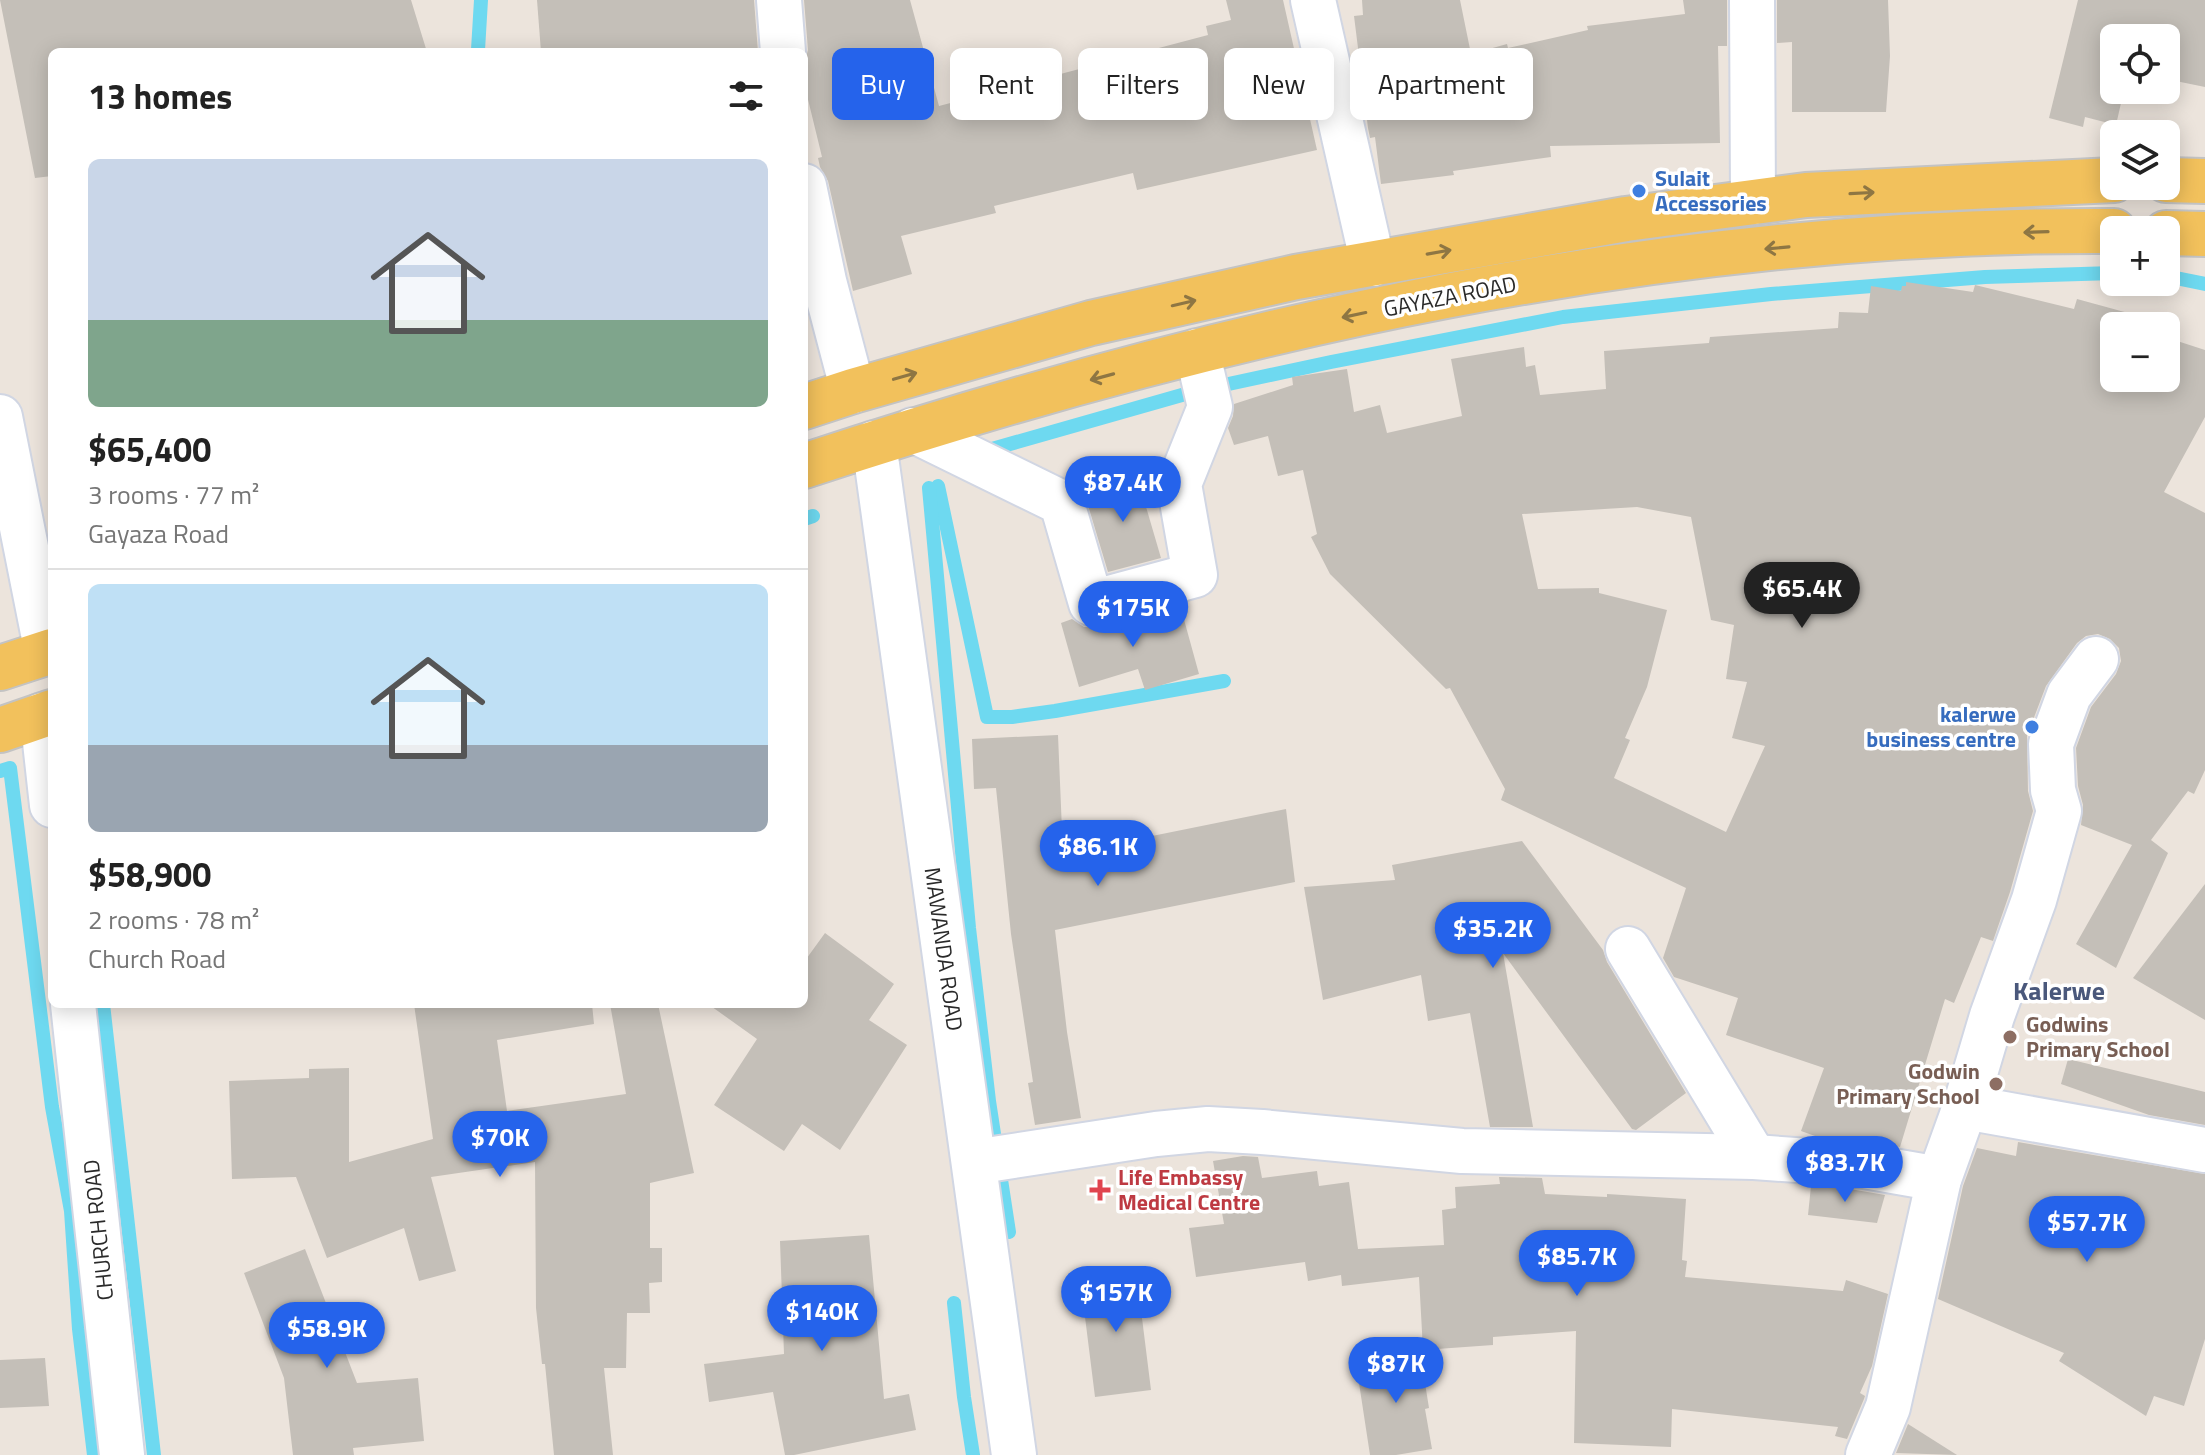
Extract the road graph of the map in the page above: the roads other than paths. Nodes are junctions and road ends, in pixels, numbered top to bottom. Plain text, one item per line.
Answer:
1 (779, 0) edge
2 (1313, 0) edge
3 (1752, 0) edge
4 (783, 48) edge
5 (2180, 180) edge
6 (2100, 181) edge
7 (2205, 181) edge
8 (1753, 202) junction
9 (808, 205) edge
10 (2100, 231) edge
11 (2180, 233) edge
12 (2205, 234) edge
13 (1373, 264) junction
14 (1197, 351) junction
15 (853, 391) junction
16 (808, 406) edge
17 (0, 417) edge
18 (894, 436) junction
19 (808, 465) edge
20 (48, 643) edge
21 (48, 653) edge
22 (2096, 659) dead end
23 (0, 668) edge
24 (47, 713) edge
25 (0, 730) edge
26 (1628, 949) dead end
27 (73, 1008) edge
28 (1965, 1107) junction
29 (2205, 1150) edge
30 (1754, 1157) junction
31 (974, 1162) junction
32 (1939, 1179) junction
33 (122, 1455) edge
34 (1014, 1455) edge
35 (1868, 1455) edge

1 - 4 street
2 - 13 street
3 - 8 street
5 - 7 main road
8 -> 6 main road, GAYAZA ROAD
13 -> 8 main road, GAYAZA ROAD
9 - 15 street
10 -> 14 main road, GAYAZA ROAD
11 - 12 main road
15 -> 13 main road, GAYAZA ROAD
14 -> 18 main road, GAYAZA ROAD
14 - 18 street
15 - 16 main road, GAYAZA ROAD
17 - 20 street
18 - 19 main road, GAYAZA ROAD
18 - 31 street, MAWANDA ROAD
21 - 23 main road
22 - 28 street
24 - 25 main road
26 - 30 street
27 - 33 street, CHURCH ROAD
28 - 29 street
28 - 32 street
30 - 31 street
30 - 32 street
31 - 34 street, MAWANDA ROAD
32 - 35 street

